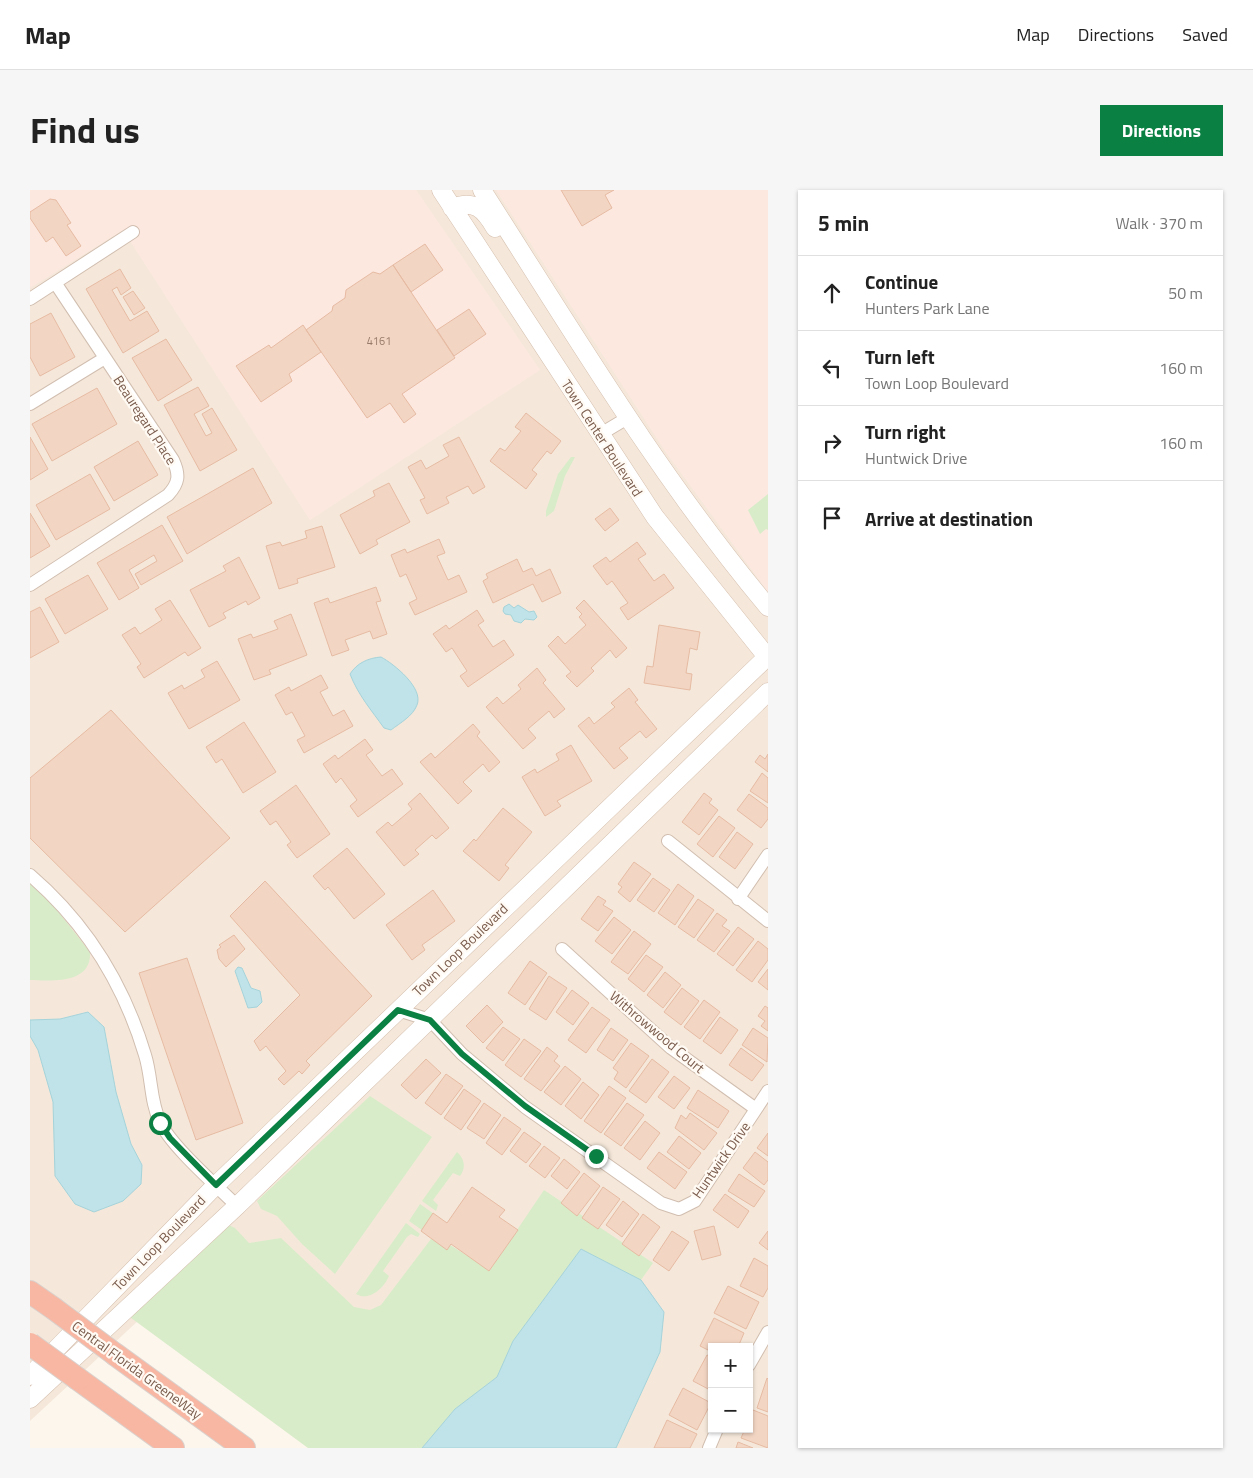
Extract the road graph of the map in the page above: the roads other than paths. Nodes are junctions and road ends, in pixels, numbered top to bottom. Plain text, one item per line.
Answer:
1 (441, 190) edge
2 (482, 190) edge
3 (452, 208) junction
4 (133, 232) dead end
5 (56, 284) junction
6 (30, 299) edge
7 (558, 309) junction
8 (104, 358) junction
9 (30, 404) edge
10 (629, 417) junction
11 (599, 435) junction
12 (30, 584) edge
13 (768, 607) edge
14 (768, 657) edge
15 (768, 692) edge
16 (668, 841) dead end
17 (768, 854) edge
18 (30, 875) edge
19 (738, 899) junction
20 (768, 921) edge
21 (562, 949) dead end
22 (398, 1010) junction
23 (430, 1020) junction
24 (768, 1091) edge
25 (756, 1109) junction
26 (216, 1185) junction
27 (237, 1206) junction
28 (30, 1292) edge
29 (768, 1332) edge
30 (30, 1344) edge
31 (753, 1358) edge
32 (30, 1376) edge
33 (30, 1399) edge
34 (715, 1433) edge
35 (173, 1448) edge
36 (244, 1448) edge
37 (709, 1448) edge

1 - 3 street, Town Center Boulevard
2 - 7 street
3 - 7 street
3 - 11 street, Town Center Boulevard
4 - 5 street
5 - 6 street
5 - 8 street, Beauregard Place
7 - 10 street
8 - 9 street
8 - 12 street, Beauregard Place
10 - 11 street
10 - 13 street
11 - 14 street, Town Center Boulevard
14 - 22 street, Town Loop Boulevard
15 - 23 street, Town Loop Boulevard
16 - 19 street
17 - 19 street
18 - 26 street
19 - 20 street
21 - 25 street, Withrowwood Court
22 - 23 street, Huntwick Drive
22 - 26 street, Town Loop Boulevard
23 - 25 street, Huntwick Drive
23 - 27 street, Town Loop Boulevard
24 - 25 street, Huntwick Drive
26 - 27 street
26 - 32 street, Town Loop Boulevard
27 - 33 street, Town Loop Boulevard
28 - 36 highway, Central Florida GreeneWay, bridge
29 - 31 street
30 - 35 highway, bridge
34 - 37 street

